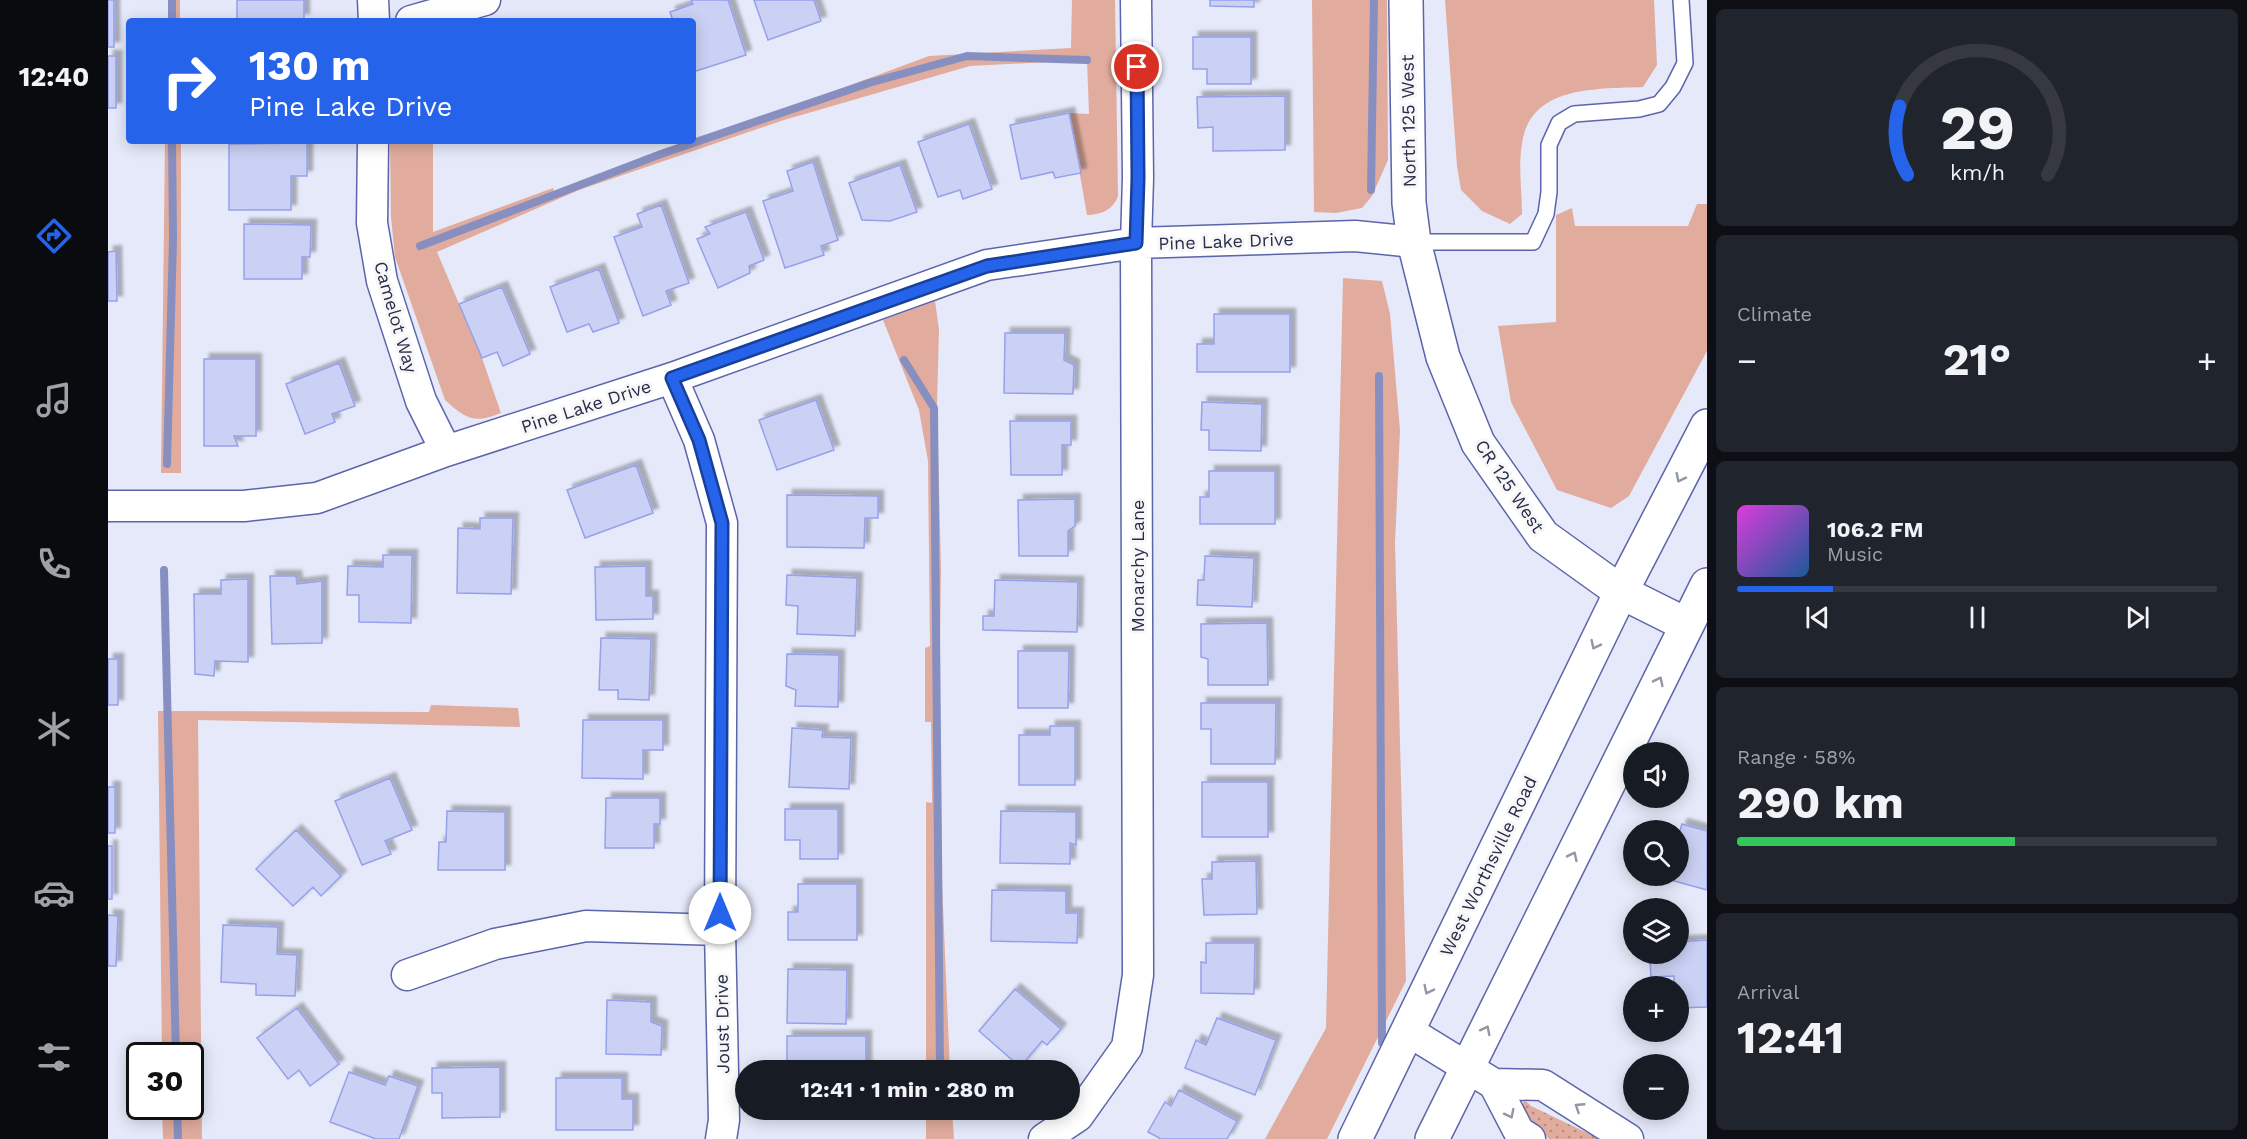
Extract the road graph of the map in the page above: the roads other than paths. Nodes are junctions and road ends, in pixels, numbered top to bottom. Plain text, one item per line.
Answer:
1 (373, 0) edge
2 (485, 0) edge
3 (1136, 0) edge
4 (1406, 0) edge
5 (1681, 0) edge
6 (374, 18) edge
7 (422, 18) edge
8 (373, 144) edge
9 (1136, 243) junction
10 (1414, 243) junction
11 (672, 378) junction
12 (1707, 426) edge
13 (446, 452) junction
14 (108, 506) edge
15 (1707, 585) edge
16 (1621, 592) junction
17 (1686, 625) junction
18 (720, 930) junction
19 (407, 975) dead end
20 (1408, 1031) junction
21 (1481, 1075) junction
22 (721, 1139) edge
23 (1044, 1139) edge
24 (1355, 1139) edge
25 (1432, 1139) edge
26 (1530, 1139) edge
27 (1628, 1139) edge

1 - 6 street
2 - 7 street
3 - 9 street, Monarchy Lane
4 - 10 main road, North 125 West
5 - 10 lane
8 - 13 street, Camelot Way
9 - 10 street, Pine Lake Drive
9 - 11 street, Pine Lake Drive
9 - 23 street, Monarchy Lane
10 - 16 main road, CR 125 West
11 - 13 street, Pine Lake Drive
11 - 18 street, Joust Drive
12 -> 16 main road, West Worthsville Road
13 - 14 street, Pine Lake Drive
15 - 17 main road
16 - 17 main road, CR 125 West
16 -> 20 main road, West Worthsville Road
21 -> 17 main road
18 - 19 street
18 - 22 street, Joust Drive
20 - 21 street
20 - 24 main road, West Worthsville Road
21 - 25 main road
21 -> 26 street
27 -> 21 street

